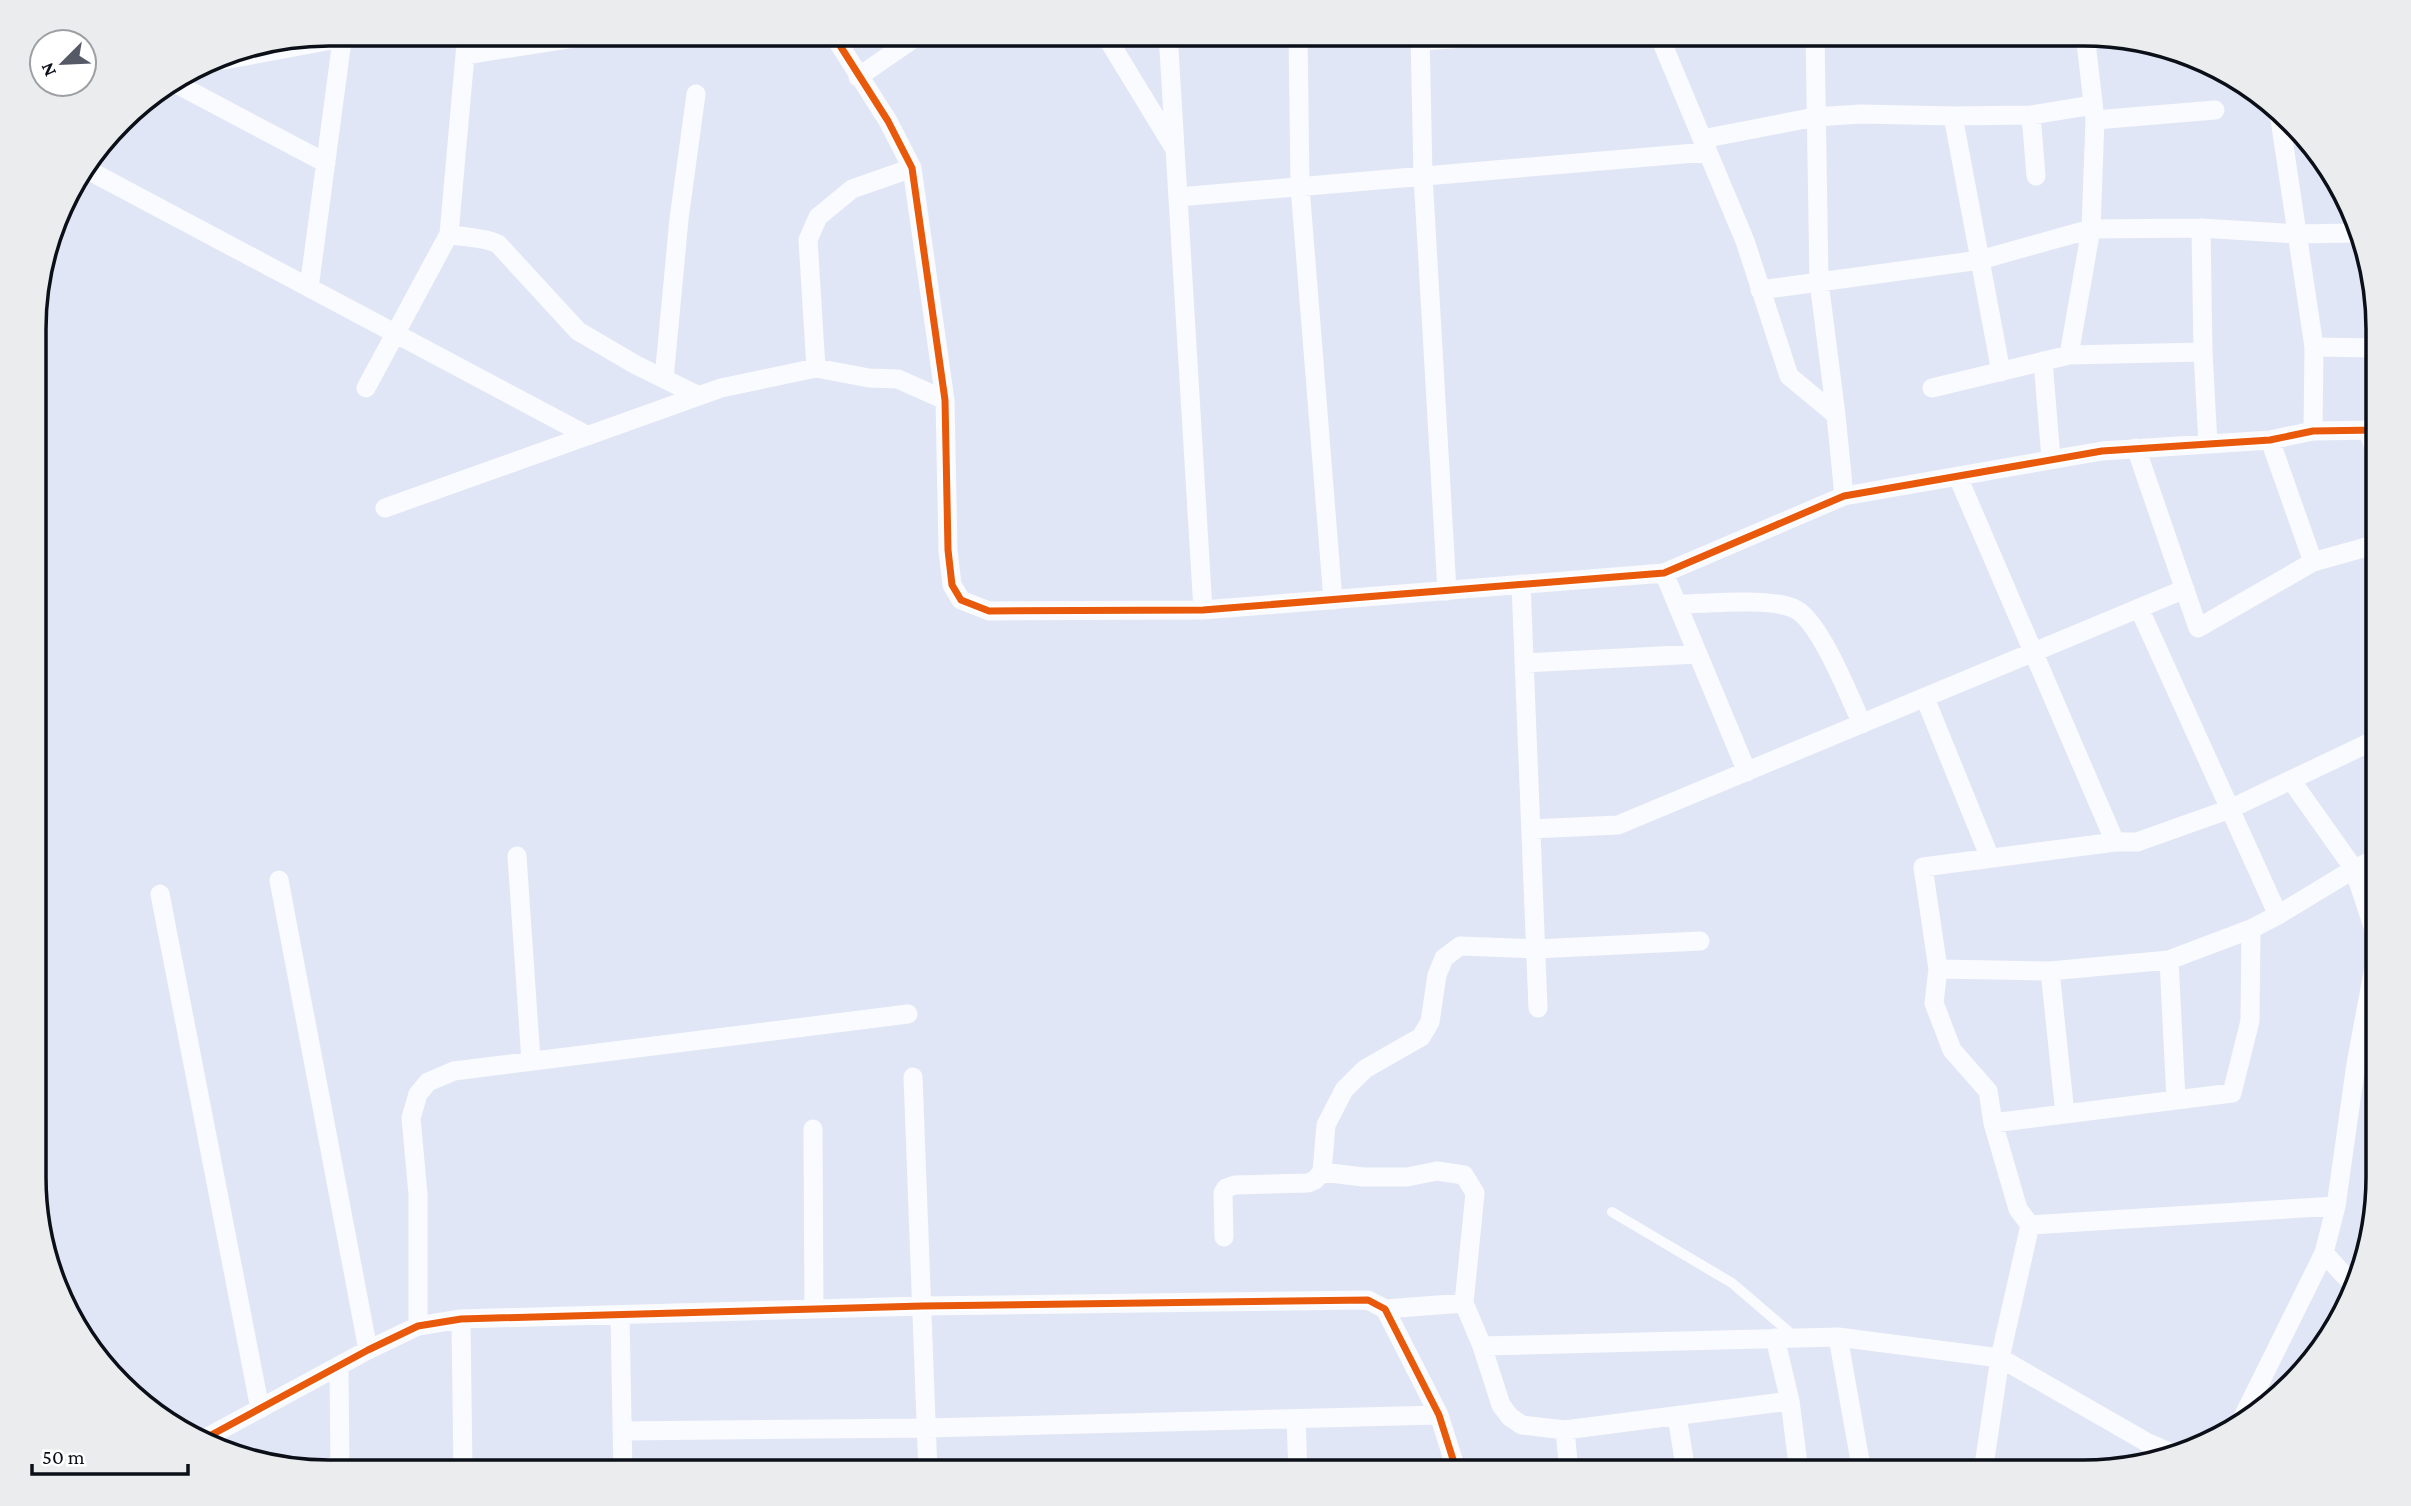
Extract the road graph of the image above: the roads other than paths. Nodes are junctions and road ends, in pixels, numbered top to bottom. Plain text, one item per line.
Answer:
1 (342, 46) edge
2 (466, 46) edge
3 (523, 46) edge
4 (840, 46) edge
5 (903, 46) edge
6 (1112, 46) edge
7 (1169, 46) edge
8 (1298, 46) edge
9 (1420, 46) edge
10 (1663, 46) edge
11 (1815, 46) edge
12 (2086, 46) edge
13 (465, 55) junction
14 (858, 77) junction
15 (181, 86) edge
16 (696, 93) dead end
17 (2215, 110) dead end
18 (2094, 113) junction
19 (2031, 115) junction
20 (1953, 116) junction
21 (1815, 117) junction
22 (2281, 126) edge
23 (1705, 145) junction
24 (1175, 150) junction
25 (326, 163) junction
26 (912, 168) junction
27 (92, 172) edge
28 (1423, 176) junction
29 (2036, 176) dead end
30 (1300, 187) junction
31 (1178, 197) junction
32 (2201, 228) junction
33 (2091, 229) junction
34 (2348, 233) edge
35 (449, 234) junction
36 (2298, 234) junction
37 (1980, 260) junction
38 (1819, 282) junction
39 (309, 288) junction
40 (1760, 290) junction
41 (395, 334) junction
42 (2314, 346) junction
43 (2366, 348) edge
44 (2203, 352) junction
45 (2069, 355) junction
46 (2043, 361) junction
47 (816, 368) junction
48 (2001, 372) junction
49 (664, 379) junction
50 (366, 388) dead end
51 (1933, 388) dead end
52 (699, 396) junction
53 (945, 400) junction
54 (1836, 415) junction
55 (2366, 430) edge
56 (2313, 431) junction
57 (588, 436) junction
58 (2270, 440) junction
59 (2208, 444) junction
60 (2136, 448) junction
61 (2051, 459) junction
62 (1958, 477) junction
63 (1844, 496) junction
64 (385, 508) dead end
65 (2366, 547) edge
66 (2313, 562) junction
67 (1664, 573) junction
68 (1521, 584) junction
69 (2185, 589) junction
70 (1447, 591) junction
71 (1333, 600) junction
72 (1677, 604) junction
73 (2139, 608) junction
74 (1203, 611) junction
75 (2034, 652) junction
76 (1698, 654) junction
77 (1524, 663) junction
78 (1924, 698) junction
79 (1862, 724) junction
80 (2366, 744) edge
81 (1747, 772) junction
82 (2291, 780) junction
83 (2230, 809) junction
84 (1531, 829) junction
85 (2115, 842) junction
86 (517, 856) dead end
87 (1990, 858) junction
88 (2366, 863) edge
89 (2354, 869) junction
90 (279, 880) dead end
91 (160, 894) dead end
92 (2366, 906) edge
93 (2278, 915) junction
94 (2251, 929) junction
95 (1700, 941) dead end
96 (1536, 949) junction
97 (2169, 960) junction
98 (1938, 968) junction
99 (2050, 971) junction
100 (1538, 1008) dead end
101 (2366, 1010) edge
102 (908, 1014) dead end
103 (531, 1061) junction
104 (913, 1077) dead end
105 (2176, 1100) junction
106 (2065, 1114) junction
107 (1993, 1123) junction
108 (813, 1129) dead end
109 (1322, 1172) junction
110 (2336, 1206) junction
111 (1612, 1212) dead end
112 (2030, 1225) junction
113 (1224, 1237) dead end
114 (2324, 1253) junction
115 (2347, 1278) edge
116 (1464, 1303) junction
117 (922, 1306) junction
118 (814, 1309) junction
119 (1385, 1309) junction
120 (620, 1315) junction
121 (461, 1319) junction
122 (418, 1326) junction
123 (1838, 1337) junction
124 (1775, 1338) junction
125 (1795, 1338) junction
126 (1482, 1346) junction
127 (368, 1350) junction
128 (2000, 1358) junction
129 (339, 1367) junction
130 (1790, 1401) junction
131 (2248, 1407) edge
132 (260, 1409) junction
133 (1439, 1415) junction
134 (1677, 1416) junction
135 (1296, 1419) junction
136 (926, 1428) junction
137 (1565, 1430) junction
138 (622, 1431) junction
139 (211, 1435) edge
140 (2162, 1449) edge
141 (340, 1461) edge
142 (463, 1461) edge
143 (623, 1461) edge
144 (927, 1461) edge
145 (1298, 1461) edge
146 (1454, 1461) edge
147 (1568, 1461) edge
148 (1684, 1461) edge
149 (1798, 1461) edge
150 (1860, 1461) edge
151 (1985, 1461) edge

1 - 25 street
2 - 13 street
3 - 13 street
4 - 14 street
5 - 14 street
6 - 24 street
7 - 24 street
8 - 30 street
9 - 28 street
10 - 23 street
11 - 21 street
12 - 18 street
13 - 35 street
14 - 26 street
15 - 25 street
16 - 49 street
17 - 18 street
18 - 19 street
18 - 33 street
19 - 20 street
19 - 29 street
20 - 21 street
20 - 37 street
21 - 23 street
21 - 38 street
22 - 36 street
23 - 28 street
23 - 40 street
24 - 31 street
25 - 39 street
26 - 47 street
26 - 53 street
27 - 39 street
28 - 30 street
28 - 70 street
30 - 31 street
30 - 71 street
31 - 74 street
32 - 33 street
32 - 36 street
32 - 44 street
33 - 37 street
33 - 45 street
34 - 36 street
35 - 41 street
35 - 49 street
36 - 42 street
37 - 38 street
37 - 48 street
38 - 40 street
38 - 54 street
39 - 41 street
40 - 54 street
41 - 50 street
41 - 57 street
42 - 43 street
42 - 56 street
44 - 45 street
44 - 59 street
45 - 46 street
46 - 48 street
46 - 61 street
47 - 52 street
47 - 53 street
48 - 51 street
49 - 52 street
52 - 57 street
53 - 74 street
54 - 63 street
55 - 56 street
56 - 58 street
57 - 64 street
58 - 59 street
58 - 66 street
59 - 60 street
60 - 61 street
60 - 69 street
61 - 62 street
62 - 63 street
62 - 75 street
63 - 67 street
65 - 66 street
66 - 69 street
67 - 68 street
67 - 72 street
68 - 70 street
68 - 77 street
69 - 73 street
70 - 71 street
71 - 74 street
72 - 76 street
72 - 79 street
73 - 75 street
73 - 83 street
75 - 78 street
75 - 85 street
76 - 77 street
76 - 81 street
77 - 84 street
78 - 79 street
78 - 87 street
79 - 81 street
80 - 82 street
81 - 84 street
82 - 83 street
82 - 89 street
83 - 85 street
83 - 93 street
84 - 96 street
85 - 87 street
86 - 103 street
87 - 98 street
88 - 89 street
89 - 92 street
89 - 93 street
90 - 127 street
91 - 132 street
93 - 94 street
94 - 97 street
94 - 105 street
95 - 96 street
96 - 100 street
96 - 109 street
97 - 99 street
97 - 105 street
98 - 99 street
98 - 107 street
99 - 106 street
101 - 110 street
102 - 103 street
103 - 122 street
104 - 117 street
105 - 106 street
106 - 107 street
107 - 112 street
108 - 118 street
109 - 113 street
109 - 116 street
110 - 112 street
110 - 114 street
111 - 125 lane
112 - 128 street
114 - 115 street
114 - 131 street
116 - 119 street
116 - 126 street
117 - 118 street
117 - 119 street
117 - 136 street
118 - 120 street
119 - 133 street
120 - 121 street
120 - 138 street
121 - 122 street
121 - 142 street
122 - 127 street
123 - 125 street
123 - 128 street
123 - 150 street
124 - 125 street
124 - 126 street
124 - 130 street
126 - 137 street
127 - 129 street
128 - 140 street
128 - 151 street
129 - 132 street
129 - 141 street
130 - 134 street
130 - 149 street
132 - 139 street
133 - 135 street
133 - 146 street
134 - 137 street
134 - 148 street
135 - 136 street
135 - 145 street
136 - 138 street
136 - 144 street
137 - 147 street
138 - 143 street

